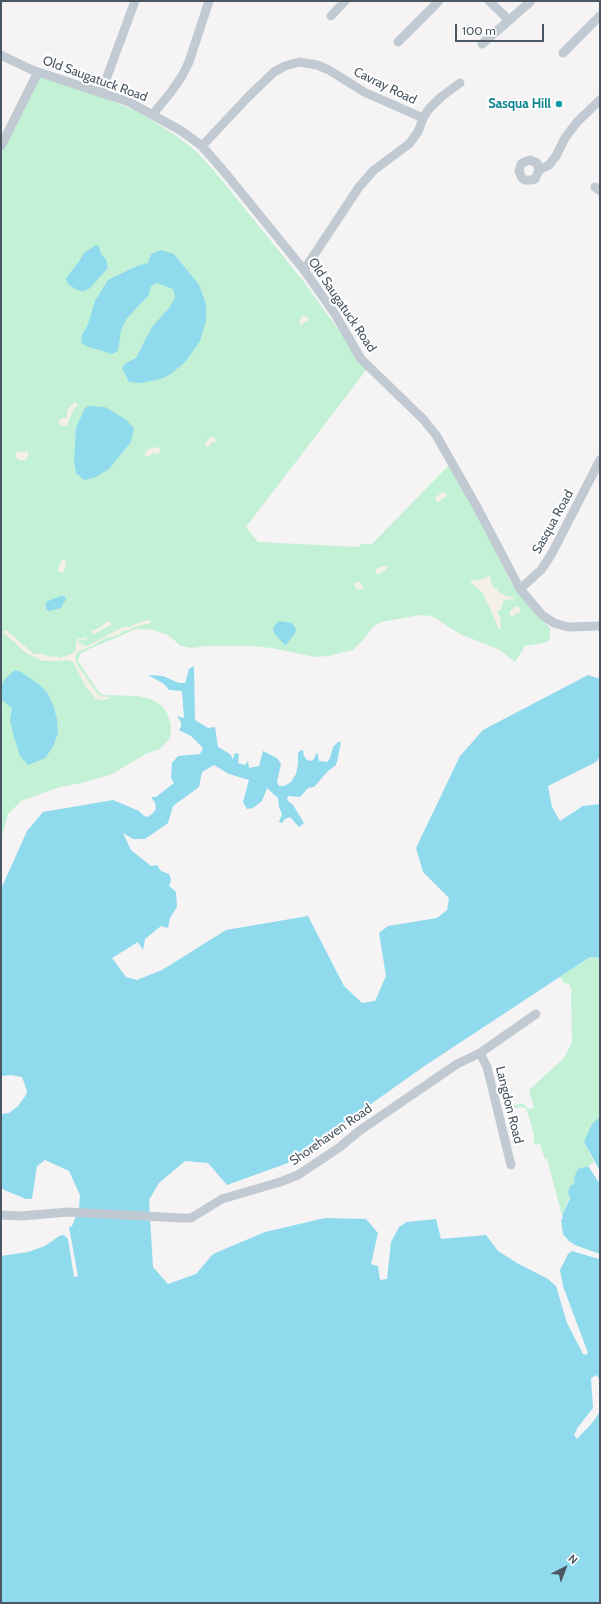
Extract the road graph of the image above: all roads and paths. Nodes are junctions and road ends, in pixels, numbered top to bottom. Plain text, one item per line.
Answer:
1 (135, 1) edge
2 (209, 1) edge
3 (345, 1) edge
4 (439, 1) edge
5 (489, 1) edge
6 (531, 1) edge
7 (331, 16) dead end
8 (600, 16) edge
9 (509, 20) junction
10 (398, 42) dead end
11 (482, 44) dead end
12 (563, 53) dead end
13 (1, 55) edge
14 (38, 72) junction
15 (460, 83) dead end
16 (101, 93) junction
17 (600, 100) edge
18 (153, 114) junction
19 (423, 118) junction
20 (1, 146) edge
21 (202, 146) junction
22 (539, 170) dead end
23 (304, 270) junction
24 (600, 460) edge
25 (520, 589) junction
26 (600, 626) edge
27 (536, 1014) dead end
28 (480, 1053) junction
29 (511, 1165) dead end
30 (1, 1215) edge

1 - 16 street
2 - 18 street
3 - 7 street
4 - 10 street
5 - 9 street
6 - 9 street
8 - 12 street
9 - 11 street
13 - 14 street, Old Saugatuck Road
14 - 16 street, Old Saugatuck Road
14 - 20 street
15 - 19 street
16 - 18 street, Old Saugatuck Road
17 - 22 street
18 - 21 street, Old Saugatuck Road
19 - 21 street, Cavray Road
19 - 23 street, Cavray Road
21 - 23 street, Old Saugatuck Road
23 - 25 street, Old Saugatuck Road
24 - 25 street, Sasqua Road
25 - 26 street, Old Saugatuck Road
27 - 28 street, Shorehaven Road
28 - 29 street, Langdon Road
28 - 30 street, Shorehaven Road

